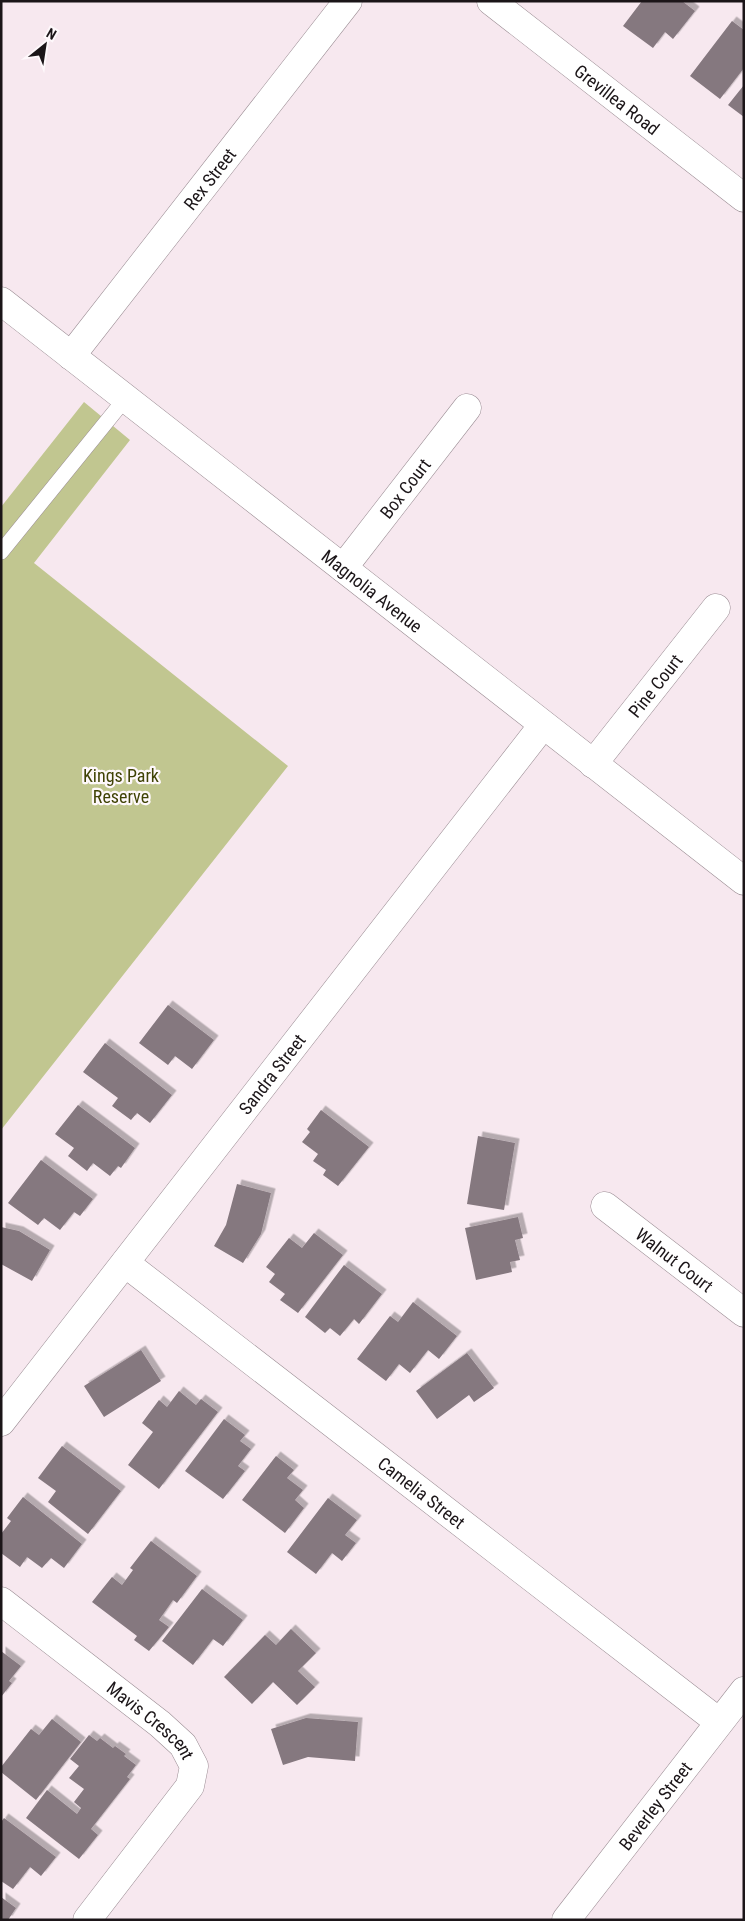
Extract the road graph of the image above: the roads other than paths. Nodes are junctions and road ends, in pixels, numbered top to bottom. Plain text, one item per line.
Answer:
1 (348, 1) edge
2 (491, 1) edge
3 (744, 198) edge
4 (1, 301) edge
5 (71, 356) junction
6 (125, 399) junction
7 (468, 408) dead end
8 (1, 552) edge
9 (343, 568) junction
10 (716, 608) dead end
11 (543, 725) junction
12 (593, 764) junction
13 (744, 881) edge
14 (605, 1206) dead end
15 (125, 1263) junction
16 (744, 1313) edge
17 (1, 1422) edge
18 (1, 1602) edge
19 (744, 1691) edge
20 (719, 1722) junction
21 (87, 1920) edge
22 (566, 1920) edge

1 - 5 street, Rex Street
2 - 3 street, Grevillea Road
4 - 5 street, Magnolia Avenue
5 - 6 street, Magnolia Avenue
6 - 8 lane
6 - 9 street, Magnolia Avenue
7 - 9 street, Box Court
9 - 11 street, Magnolia Avenue
10 - 12 street, Pine Court
11 - 12 street, Magnolia Avenue
11 - 15 street, Sandra Street
12 - 13 street, Magnolia Avenue
14 - 16 street, Walnut Court
15 - 17 street, Sandra Street
15 - 20 street, Camelia Street
18 - 21 street, Mavis Crescent
19 - 20 street, Beverley Street
20 - 22 street, Beverley Street

